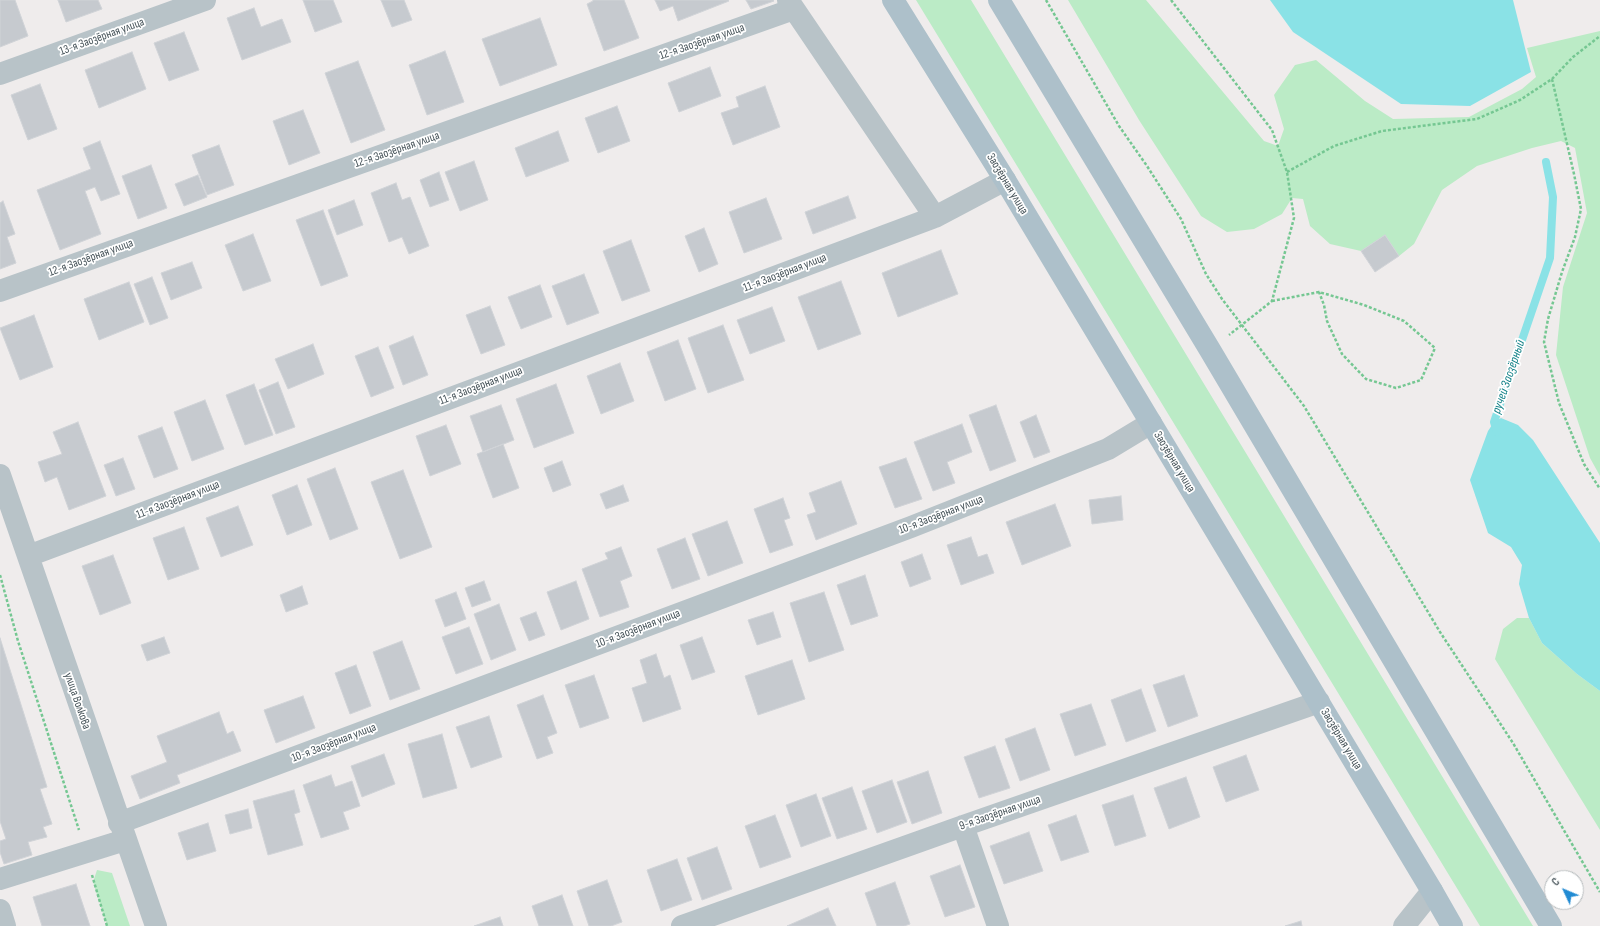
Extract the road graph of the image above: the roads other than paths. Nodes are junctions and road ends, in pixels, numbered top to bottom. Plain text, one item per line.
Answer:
1 (205, 0) edge
2 (893, 0) edge
3 (999, 0) edge
4 (791, 5) edge
5 (0, 74) edge
6 (1005, 180) junction
7 (935, 217) junction
8 (0, 291) edge
9 (1151, 423) junction
10 (0, 475) edge
11 (28, 556) junction
12 (1319, 702) junction
13 (963, 826) junction
14 (122, 831) junction
15 (0, 879) edge
16 (1432, 891) junction
17 (0, 910) edge
18 (5, 926) edge
19 (156, 926) edge
20 (682, 926) edge
21 (998, 926) edge
22 (1404, 926) edge
23 (1452, 926) edge
24 (1551, 926) edge

1 - 5 street, 13-я Заозёрная улица
2 - 6 main road, Заозёрная улица
3 - 24 main road
4 - 7 street
4 - 8 street, 12-я Заозёрная улица
6 - 7 street, 11-я Заозёрная улица
6 - 9 main road, Заозёрная улица
7 - 11 street, 11-я Заозёрная улица
9 - 12 main road, Заозёрная улица
9 - 14 street, 10-я Заозёрная улица
10 - 11 street, улица Волкова
11 - 14 street, улица Волкова
12 - 13 street, 9-я Заозёрная улица
12 - 16 main road, Заозёрная улица
13 - 20 street, 9-я Заозёрная улица
13 - 21 street
14 - 15 street, 10-я Заозёрная улица
14 - 19 street, улица Волкова
16 - 22 street
16 - 23 main road, Заозёрная улица
17 - 18 street

